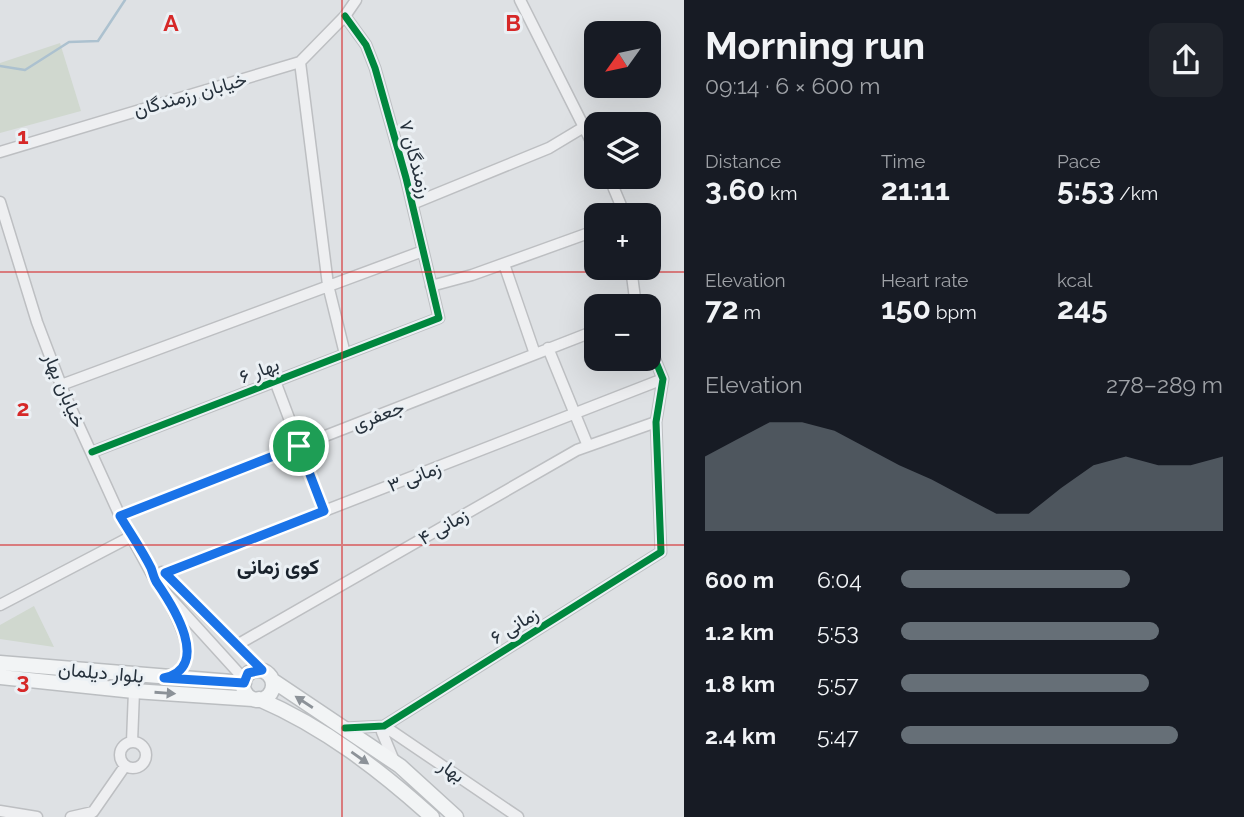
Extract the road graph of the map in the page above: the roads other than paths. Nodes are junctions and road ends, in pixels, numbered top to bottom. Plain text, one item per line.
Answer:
1 (356, 0) edge
2 (520, 0) edge
3 (345, 16) junction
4 (300, 62) junction
5 (584, 127) joint
6 (0, 152) edge
7 (0, 202) edge
8 (412, 204) junction
9 (584, 235) edge
10 (423, 251) junction
11 (504, 264) junction
12 (328, 285) junction
13 (431, 286) junction
14 (439, 318) joint
15 (584, 335) edge
16 (548, 348) junction
17 (345, 354) junction
18 (535, 354) junction
19 (660, 371) edge
20 (663, 379) junction
21 (275, 382) junction
22 (61, 385) junction
23 (575, 413) junction
24 (656, 422) junction
25 (299, 446) junction
26 (588, 446) junction
27 (92, 453) junction
28 (324, 511) junction
29 (120, 516) junction
30 (132, 536) junction
31 (151, 569) junction
32 (165, 573) junction
33 (166, 593) junction
34 (0, 606) edge
35 (237, 645) junction
36 (0, 663) edge
37 (267, 675) junction
38 (0, 677) edge
39 (164, 678) junction
40 (244, 681) junction
41 (134, 691) junction
42 (256, 699) junction
43 (384, 726) junction
44 (345, 728) junction
45 (132, 742) junction
46 (395, 763) junction
47 (125, 766) junction
48 (0, 812) edge
49 (94, 814) edge
50 (4, 817) edge
51 (37, 817) edge
52 (71, 817) edge
53 (432, 817) edge
54 (456, 817) edge
55 (518, 817) edge

1 - 3 street, خیابان رزمندگان
2 - 5 street
3 - 4 street, خیابان رزمندگان
3 - 8 street, رزمندگان ۷
4 - 6 street, خیابان رزمندگان
4 - 12 street
5 - 8 street
7 - 22 street, خیابان بهار
8 - 10 street, رزمندگان ۷
9 - 11 street
10 - 12 street
10 - 13 street, رزمندگان ۷
11 - 13 street
11 - 18 street
12 - 17 street
12 - 22 street
13 - 14 street, رزمندگان ۷
14 - 17 street, بهار ۶
15 - 16 street, جعفری
16 - 18 street, جعفری
16 - 23 street
17 - 21 street, بهار ۶
18 - 25 street, جعفری
19 - 20 street
20 - 23 street, زمانی ۳
20 - 24 street
21 - 25 street
21 - 27 street, بهار ۶
22 - 27 street, خیابان بهار
23 - 26 street
23 - 28 street, زمانی ۳
24 - 26 street, زمانی ۴
24 - 43 street, زمانی ۶
25 - 28 street
25 - 29 street, جعفری
26 - 35 street, زمانی ۴
27 - 29 street, خیابان بهار
28 - 32 street, زمانی ۳
29 - 30 street, خیابان بهار
30 - 31 street, خیابان بهار
30 - 34 street
31 - 32 street
31 - 33 street, خیابان بهار
32 - 35 street
33 - 39 street
33 - 40 street, خیابان بهار
35 - 37 street
36 - 39 main road, بلوار دیلمان
37 - 40 main road
37 - 42 main road
44 -> 37 main road
38 - 41 main road, بلوار دیلمان
39 - 40 main road, بلوار دیلمان
40 - 42 main road
41 -> 42 main road, بلوار دیلمان
41 - 45 street
42 -> 53 main road, بلوار دیلمان
43 - 44 street
43 - 46 street
43 - 55 street, بهار
44 - 46 main road
45 - 47 street
45 - 47 street
46 - 54 main road
47 - 49 street
48 - 50 street
48 - 51 street
49 - 52 street

